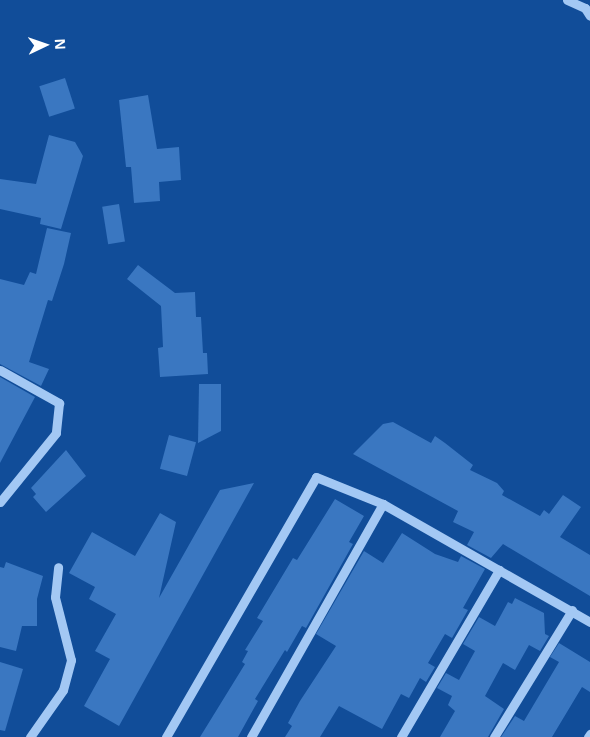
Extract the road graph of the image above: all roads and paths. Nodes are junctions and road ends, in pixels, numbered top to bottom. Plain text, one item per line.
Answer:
1 (567, 0) edge
2 (590, 16) edge
3 (0, 370) edge
4 (0, 502) edge
5 (383, 504) junction
6 (58, 567) dead end
7 (498, 570) junction
8 (572, 610) junction
9 (590, 622) edge
10 (30, 737) edge
11 (166, 737) edge
12 (251, 737) edge
13 (401, 737) edge
14 (494, 737) edge

1 - 2 street
3 - 4 street
5 - 7 street
5 - 11 street
5 - 12 street
6 - 10 street
7 - 8 street
7 - 13 street
8 - 9 street
8 - 14 street

